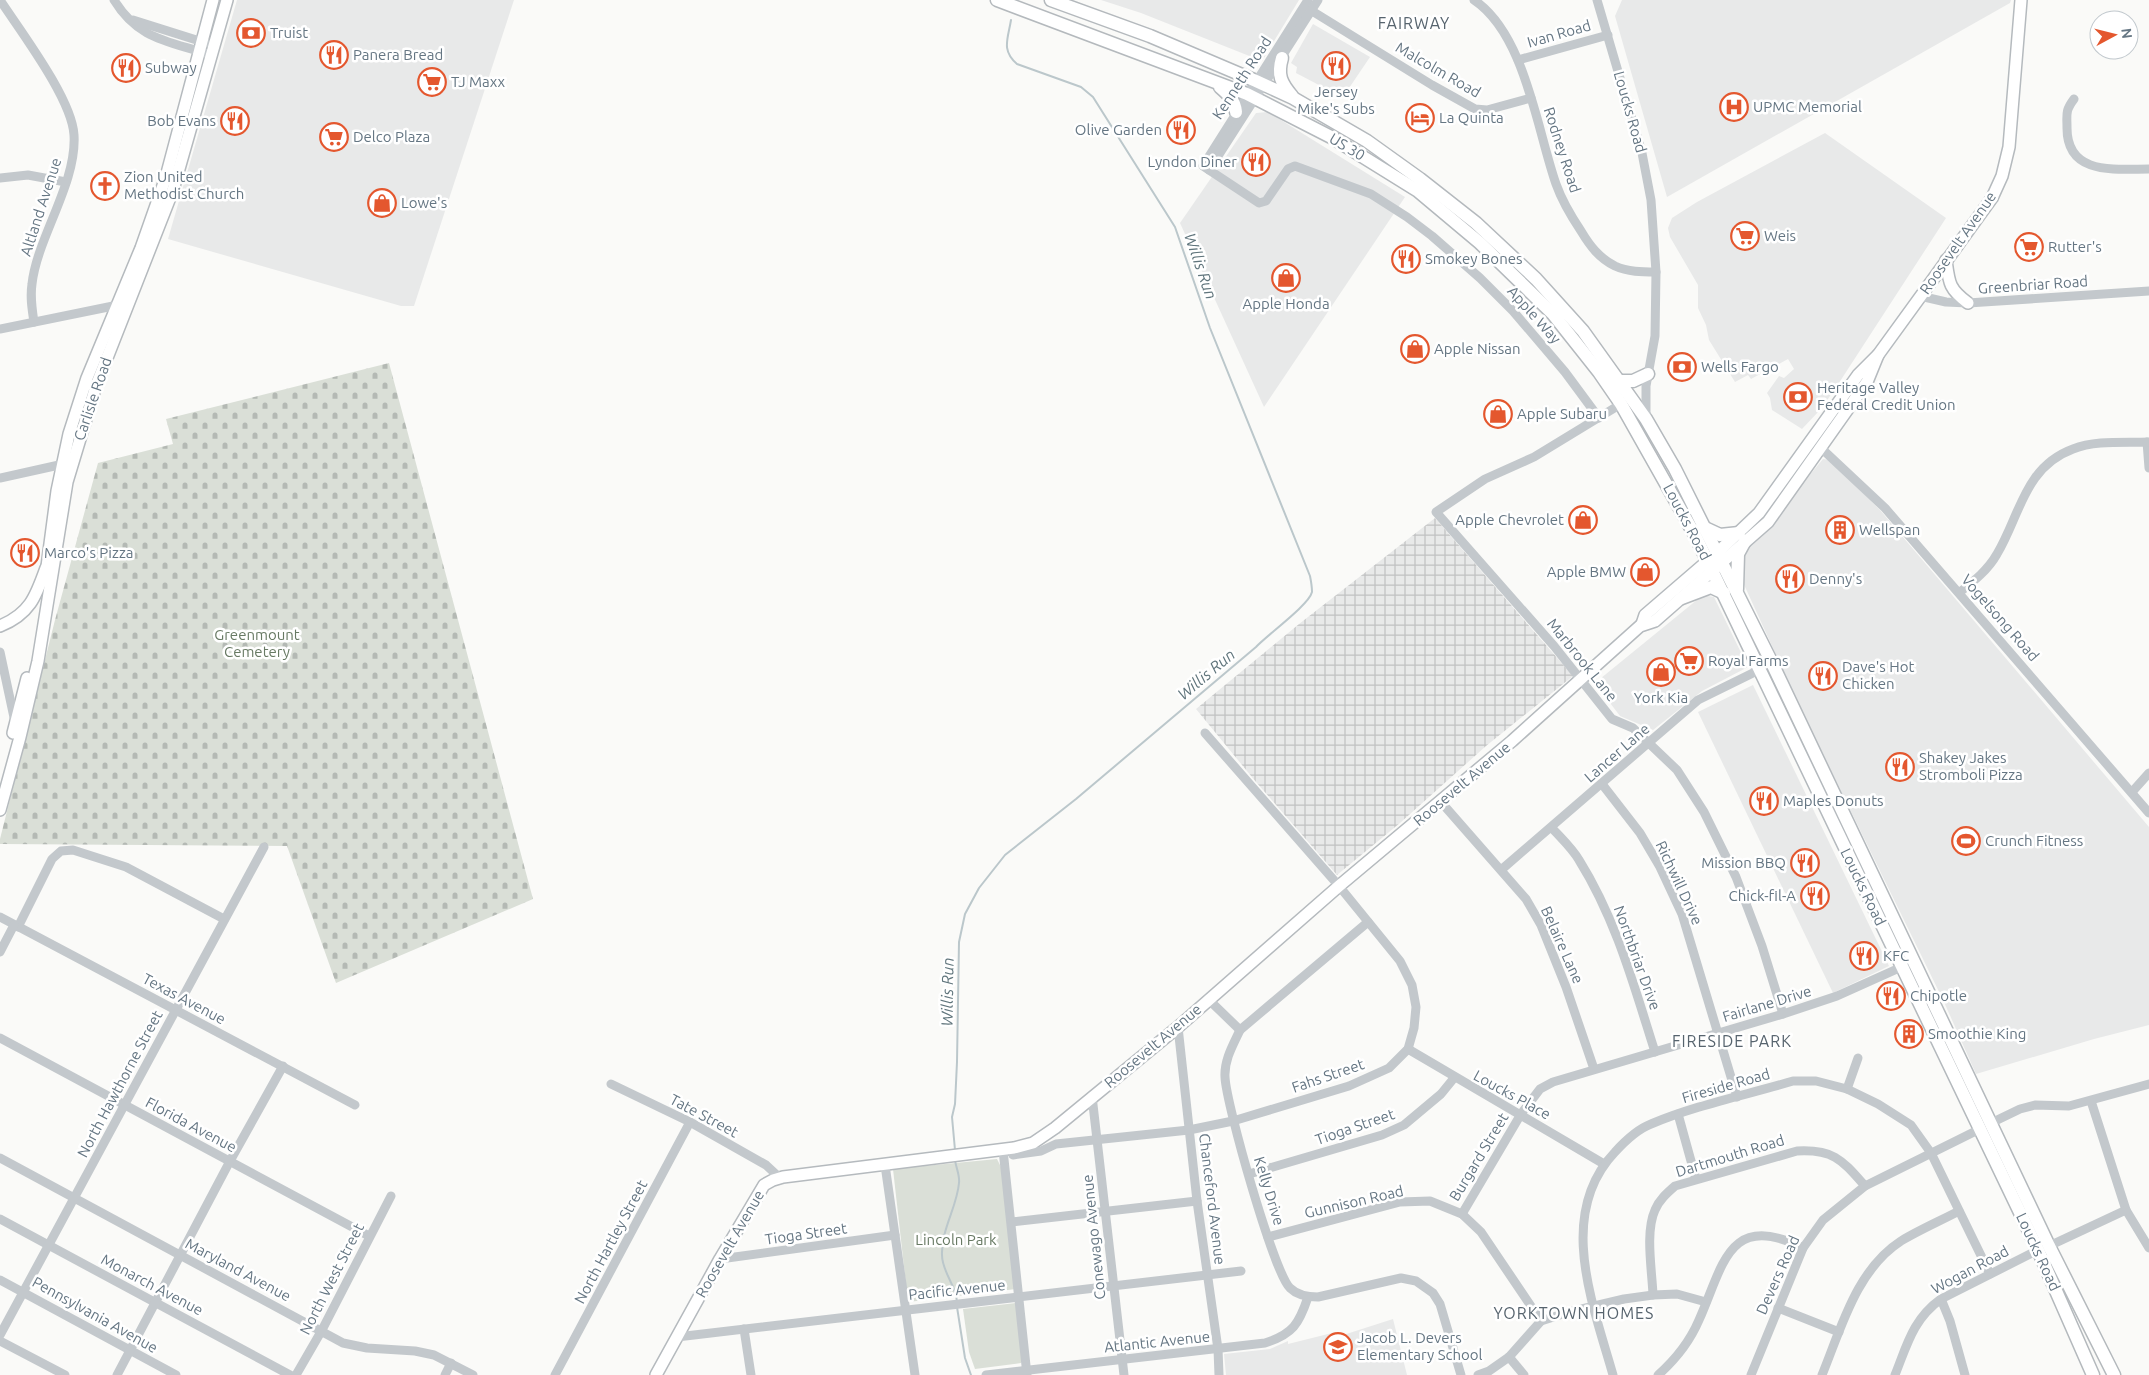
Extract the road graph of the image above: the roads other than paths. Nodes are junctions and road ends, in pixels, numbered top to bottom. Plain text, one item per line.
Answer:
1 (0, 0) edge
2 (114, 0) edge
3 (213, 0) edge
4 (227, 0) edge
5 (997, 0) edge
6 (1051, 0) edge
7 (1308, 0) edge
8 (1318, 0) edge
9 (1474, 0) edge
10 (1597, 0) edge
11 (2021, 0) edge
12 (1312, 11) junction
13 (1608, 35) junction
14 (201, 47) junction
15 (213, 50) junction
16 (1282, 58) junction
17 (1518, 60) junction
18 (1259, 82) junction
19 (1218, 85) junction
20 (1251, 96) junction
21 (1293, 98) junction
22 (1531, 98) junction
23 (2074, 99) dead end
24 (1236, 112) junction
25 (2149, 169) edge
26 (1209, 170) junction
27 (0, 178) edge
28 (66, 182) junction
29 (1946, 260) junction
30 (1656, 272) junction
31 (2149, 291) edge
32 (1920, 296) junction
33 (1968, 303) junction
34 (118, 305) junction
35 (34, 322) junction
36 (0, 329) edge
37 (1878, 356) junction
38 (1648, 374) junction
39 (1620, 381) junction
40 (1851, 384) junction
41 (1621, 404) junction
42 (1599, 418) junction
43 (1646, 419) junction
44 (2148, 442) edge
45 (1821, 448) junction
46 (67, 463) junction
47 (2149, 468) edge
48 (0, 478) edge
49 (1705, 528) junction
50 (1742, 537) junction
51 (1715, 562) junction
52 (47, 566) junction
53 (1960, 592) junction
54 (1724, 593) junction
55 (1738, 594) junction
56 (1682, 598) junction
57 (1642, 624) junction
58 (0, 626) edge
59 (0, 652) edge
60 (1758, 670) junction
61 (1580, 679) junction
62 (16, 724) junction
63 (1205, 733) dead end
64 (1649, 743) junction
65 (10, 773) junction
66 (2149, 773) edge
67 (1602, 784) junction
68 (0, 785) edge
69 (2132, 792) junction
70 (1442, 802) junction
71 (0, 810) edge
72 (2149, 813) edge
73 (1552, 828) junction
74 (264, 847) dead end
75 (1501, 870) junction
76 (1339, 886) junction
77 (0, 917) edge
78 (224, 919) junction
79 (1368, 922) junction
80 (16, 926) junction
81 (0, 952) edge
82 (1914, 960) junction
83 (1901, 967) junction
84 (1208, 999) junction
85 (176, 1011) junction
86 (1783, 1014) junction
87 (1178, 1027) junction
88 (1240, 1030) junction
89 (1719, 1033) junction
90 (0, 1038) edge
91 (1408, 1049) junction
92 (1655, 1052) junction
93 (1858, 1058) dead end
94 (283, 1066) junction
95 (1594, 1069) junction
96 (1454, 1078) junction
97 (611, 1084) dead end
98 (2149, 1084) edge
99 (1847, 1089) junction
100 (1092, 1096) junction
101 (1738, 1097) junction
102 (2090, 1101) junction
103 (125, 1105) junction
104 (355, 1105) dead end
105 (1521, 1114) junction
106 (1678, 1114) junction
107 (1233, 1121) junction
108 (690, 1122) junction
109 (1986, 1126) junction
110 (1189, 1130) junction
111 (1097, 1140) junction
112 (1008, 1152) junction
113 (1931, 1153) junction
114 (0, 1158) edge
115 (230, 1161) junction
116 (885, 1164) junction
117 (1604, 1164) junction
118 (1249, 1174) junction
119 (780, 1178) junction
120 (1696, 1179) junction
121 (1866, 1186) junction
122 (391, 1196) dead end
123 (74, 1198) junction
124 (1197, 1201) junction
125 (2126, 1210) junction
126 (1959, 1211) junction
127 (1104, 1212) junction
128 (1462, 1214) junction
129 (0, 1218) edge
130 (1012, 1222) junction
131 (895, 1235) junction
132 (369, 1236) junction
133 (1268, 1236) junction
134 (49, 1245) junction
135 (1803, 1248) junction
136 (2044, 1248) junction
137 (2149, 1248) edge
138 (181, 1255) junction
139 (720, 1259) junction
140 (1240, 1271) dead end
141 (1990, 1274) junction
142 (1208, 1275) junction
143 (0, 1280) edge
144 (1113, 1286) junction
145 (23, 1292) junction
146 (1653, 1295) junction
147 (1020, 1297) junction
148 (1308, 1297) junction
149 (1940, 1299) junction
150 (1706, 1302) junction
151 (156, 1303) junction
152 (1594, 1306) junction
153 (1778, 1308) junction
154 (905, 1310) junction
155 (1541, 1321) junction
156 (744, 1329) junction
157 (322, 1330) junction
158 (1840, 1332) junction
159 (0, 1335) edge
160 (677, 1337) junction
161 (0, 1341) edge
162 (1218, 1349) junction
163 (131, 1350) junction
164 (1509, 1357) junction
165 (1123, 1360) junction
166 (451, 1363) junction
167 (1027, 1372) edge
168 (65, 1375) edge
169 (117, 1375) edge
170 (176, 1375) edge
171 (290, 1375) edge
172 (296, 1375) edge
173 (445, 1375) edge
174 (473, 1375) edge
175 (555, 1375) edge
176 (656, 1375) edge
177 (751, 1375) edge
178 (915, 1375) edge
179 (986, 1375) edge
180 (1124, 1375) edge
181 (1219, 1375) edge
182 (1461, 1375) edge
183 (1478, 1375) edge
184 (1524, 1375) edge
185 (1613, 1375) edge
186 (1658, 1375) edge
187 (1751, 1375) edge
188 (1822, 1375) edge
189 (1895, 1375) edge
190 (1965, 1375) edge
191 (2093, 1375) edge
192 (2114, 1375) edge

1 - 28 street, Altland Avenue
2 - 14 street
3 - 14 main road, Carlisle Road
4 - 15 main road, Carlisle Road
5 - 19 highway, US 30 / US 30
6 - 18 highway, US 30 / US 30
7 - 18 street, Kenneth Road
8 - 12 street, Kenneth Road
9 - 17 street, Rodney Road
10 - 13 street, Loucks Road
11 - 29 main road, Roosevelt Avenue
12 - 16 street, Kenneth Road
12 - 22 street, Malcolm Road
13 - 17 street, Ivan Road
13 - 30 street, Loucks Road
14 - 15 street
14 - 34 main road, Carlisle Road
15 - 46 main road, Carlisle Road
16 - 18 street, Kenneth Road
16 - 21 highway
17 - 22 street, Rodney Road
18 - 20 street, Kenneth Road
18 - 21 highway, US 30 / US 30
19 - 20 highway, US 30 / US 30
19 - 24 highway
20 - 24 street, Kenneth Road
20 - 26 street, Kenneth Road
20 - 41 highway, US 30 / US 30
21 - 39 highway, US 30 / US 30
22 - 30 street, Rodney Road
23 - 25 street
24 - 26 street, Kenneth Road
26 - 42 street, Apple Way
27 - 28 street
28 - 35 street, Altland Avenue
29 - 32 main road, Roosevelt Avenue
29 - 33 main road
30 - 38 street, Loucks Road
31 - 33 street, Greenbriar Road
32 - 33 street, Greenbriar Road
32 - 37 main road, Roosevelt Avenue
34 - 35 street
34 - 46 main road, Carlisle Road
35 - 36 street
37 - 40 main road, Roosevelt Avenue
37 - 45 main road, Roosevelt Avenue
38 - 39 highway
38 - 43 street, Loucks Road
39 - 43 highway, US 30 / US 30
40 - 45 main road
40 - 50 main road, Roosevelt Avenue
41 - 42 street
41 - 51 highway, Loucks Road / US 30
42 - 61 street, Marbrook Lane
43 - 49 highway, Loucks Road / US 30
44 - 47 street
44 - 53 street
45 - 50 main road, Roosevelt Avenue
45 - 53 street, Vogelsong Road
46 - 48 street
46 - 52 main road, Carlisle Road
46 - 65 main road, Carlisle Road
49 - 50 highway
49 - 51 highway, Loucks Road / US 30
50 - 51 main road, Roosevelt Avenue
50 - 55 highway
51 - 54 highway, Loucks Road / US 30
51 - 55 highway, Loucks Road / US 30
51 - 56 main road, Roosevelt Avenue
51 - 57 main road, Roosevelt Avenue
52 - 58 main road
52 - 62 main road, Carlisle Road
53 - 69 street, Vogelsong Road
54 - 56 highway
54 - 60 highway, Loucks Road / US 30
55 - 82 highway, Loucks Road / US 30
56 - 57 main road, Roosevelt Avenue
57 - 61 main road, Roosevelt Avenue
59 - 62 street
60 - 64 street, Lancer Lane
60 - 83 highway, Loucks Road / US 30
61 - 64 street, Marbrook Lane
61 - 70 main road, Roosevelt Avenue
62 - 65 main road
62 - 68 main road, Carlisle Road
63 - 76 street
64 - 67 street, Lancer Lane
64 - 86 street, Marbrook Lane
65 - 71 main road, Carlisle Road
66 - 69 street
67 - 73 street, Lancer Lane
67 - 89 street, Richwill Drive
69 - 72 street, Vogelsong Road
70 - 75 street, Belaire Lane
70 - 76 main road, Roosevelt Avenue
73 - 75 street, Lancer Lane
73 - 92 street, Northbriar Drive
74 - 78 street, North Hawthorne Street
75 - 95 street, Belaire Lane
76 - 79 street
76 - 84 main road, Roosevelt Avenue
77 - 80 street, Texas Avenue
78 - 80 street
78 - 85 street, North Hawthorne Street
79 - 88 street, Kelly Drive
79 - 91 street
80 - 81 street
80 - 85 street, Texas Avenue
82 - 83 street, Fairlane Drive
82 - 109 highway, Loucks Road / US 30
83 - 86 street, Fairlane Drive
83 - 109 highway, Loucks Road / US 30
84 - 87 main road, Roosevelt Avenue
84 - 88 street
85 - 94 street, Texas Avenue
85 - 103 street, North Hawthorne Street
86 - 89 street, Fairlane Drive
87 - 100 main road, Roosevelt Avenue
87 - 110 street, Chanceford Avenue
88 - 107 street, Kelly Drive
89 - 92 street, Fairlane Drive
89 - 101 street, Richwill Drive
90 - 103 street, Florida Avenue
91 - 96 street, Loucks Place
91 - 107 street, Fahs Street
92 - 95 street, Fairlane Drive
93 - 99 street
94 - 104 street, Texas Avenue
94 - 115 street
95 - 105 street, Fairlane Drive
96 - 105 street, Loucks Place
96 - 118 street, Tioga Street
97 - 108 street, Tate Street
98 - 102 street, Devers Road
99 - 101 street, Fireside Road
99 - 113 street, Fireside Road
100 - 111 street, Conewago Avenue
100 - 112 main road, Roosevelt Avenue
101 - 106 street, Fireside Road
102 - 109 street, Devers Road
102 - 125 street
103 - 115 street, Florida Avenue
103 - 123 street, North Hawthorne Street
105 - 117 street, Loucks Place
105 - 128 street, Burgard Street
106 - 117 street, Fireside Road
106 - 120 street
107 - 110 street, Fahs Street
107 - 118 street, Kelly Drive
108 - 119 street, Tate Street
108 - 175 street, North Hartley Street
109 - 113 street, Devers Road
109 - 136 highway, Loucks Road / US 30
110 - 111 street, Fahs Street
110 - 124 street, Chanceford Avenue
111 - 112 street, Fahs Street
111 - 127 street, Conewago Avenue
112 - 116 main road, Roosevelt Avenue
112 - 130 street
113 - 121 street, Devers Road
113 - 126 street, Fireside Road
114 - 123 street, Maryland Avenue
115 - 132 street, Florida Avenue
115 - 138 street
116 - 119 main road, Roosevelt Avenue
116 - 131 street
117 - 152 street, Fireside Road
118 - 133 street, Kelly Drive
119 - 139 main road, Roosevelt Avenue
120 - 121 street, Dartmouth Road
120 - 146 street, Dartmouth Road
121 - 135 street, Devers Road
122 - 132 street, North West Street
123 - 134 street, North Hawthorne Street
123 - 138 street, Maryland Avenue
124 - 127 street
124 - 142 street, Chanceford Avenue
125 - 136 street, Wogan Road
125 - 137 street
126 - 141 street, Fireside Road
126 - 158 street
127 - 130 street
127 - 144 street, Conewago Avenue
128 - 133 street, Gunnison Road
128 - 155 street, Gunnison Road
129 - 134 street, Monarch Avenue
130 - 147 street
131 - 139 street, Tioga Street
131 - 154 street
132 - 157 street, North West Street
133 - 148 street, Kelly Drive
134 - 145 street, North Hawthorne Street
134 - 151 street, Monarch Avenue
135 - 150 street
135 - 153 street, Devers Road
136 - 141 street, Wogan Road
136 - 191 highway, Loucks Road / US 30
136 - 192 highway, Loucks Road / US 30
138 - 151 street
138 - 157 street, Maryland Avenue
139 - 160 main road, Roosevelt Avenue
140 - 142 street, Pacific Avenue
141 - 149 street, Wogan Road
142 - 144 street, Pacific Avenue
142 - 162 street, Chanceford Avenue
143 - 145 street, Pennsylvania Avenue
144 - 147 street, Pacific Avenue
144 - 165 street, Conewago Avenue
145 - 159 street, North Hawthorne Street
145 - 163 street, Pennsylvania Avenue
146 - 150 street
146 - 152 street
147 - 154 street, Pacific Avenue
147 - 167 street
148 - 162 street, Atlantic Avenue
148 - 182 street
149 - 189 street, Wogan Road
149 - 190 street
150 - 186 street
151 - 163 street
151 - 171 street, Monarch Avenue
152 - 155 street
152 - 185 street, Fireside Road
153 - 158 street
153 - 187 street, Devers Road
154 - 156 street, Pacific Avenue
154 - 178 street
155 - 164 street
156 - 160 street, Pacific Avenue
156 - 177 street
157 - 166 street, Maryland Avenue
157 - 172 street, North West Street
158 - 188 street
160 - 176 main road, Roosevelt Avenue
161 - 168 street
162 - 165 street, Atlantic Avenue
162 - 181 street, Chanceford Avenue
163 - 169 street
163 - 170 street, Pennsylvania Avenue
164 - 183 street
164 - 184 street
165 - 167 street, Atlantic Avenue
165 - 180 street, Conewago Avenue
166 - 173 street
166 - 174 street, Maryland Avenue
167 - 179 street, Atlantic Avenue

